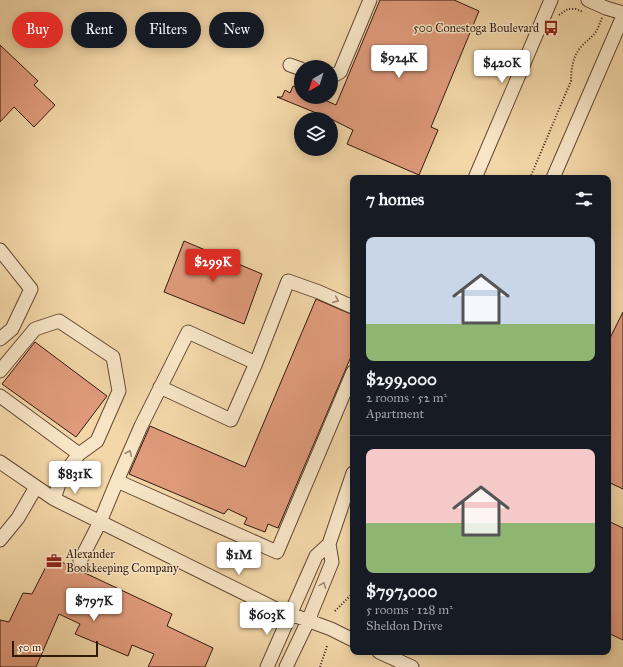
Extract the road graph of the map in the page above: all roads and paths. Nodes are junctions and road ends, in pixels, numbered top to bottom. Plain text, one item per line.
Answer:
1 (370, 0) edge
2 (551, 0) edge
3 (588, 0) edge
4 (606, 8) junction
5 (588, 14) dead end
6 (623, 14) edge
7 (558, 17) dead end
8 (338, 73) edge
9 (477, 175) edge
10 (531, 175) edge
11 (554, 175) edge
12 (0, 250) edge
13 (350, 306) edge
14 (0, 339) edge
15 (256, 363) junction
16 (0, 371) edge
17 (350, 379) edge
18 (160, 387) junction
19 (0, 396) edge
20 (79, 454) junction
21 (0, 462) edge
22 (117, 481) junction
23 (350, 482) edge
24 (36, 487) junction
25 (54, 499) junction
26 (100, 522) junction
27 (5, 525) edge
28 (0, 540) edge
29 (329, 544) junction
30 (80, 561) dead end
31 (350, 596) edge
32 (335, 611) dead end
33 (291, 614) junction
34 (308, 621) junction
35 (350, 639) edge
36 (327, 646) dead end
37 (386, 655) edge
38 (267, 667) edge
39 (286, 667) edge
40 (320, 667) edge
41 (412, 667) edge

1 - 8 street
2 - 9 street
3 - 4 street
4 - 6 street
4 - 10 path
5 - 7 path
6 - 11 street
12 - 14 street
15 -> 13 street
15 - 18 street
15 - 18 street
16 - 20 street
17 - 22 street
22 -> 18 street
19 - 20 street
20 - 25 street
21 - 24 street
22 - 26 street
23 - 29 street
24 - 25 street
24 - 27 street
25 - 26 street
26 - 30 street
26 - 33 street
27 - 28 street
29 - 33 street
34 -> 29 street
31 - 32 path
33 - 34 street
33 - 38 street
34 - 35 street
34 - 39 street
36 - 40 path
37 - 41 street

